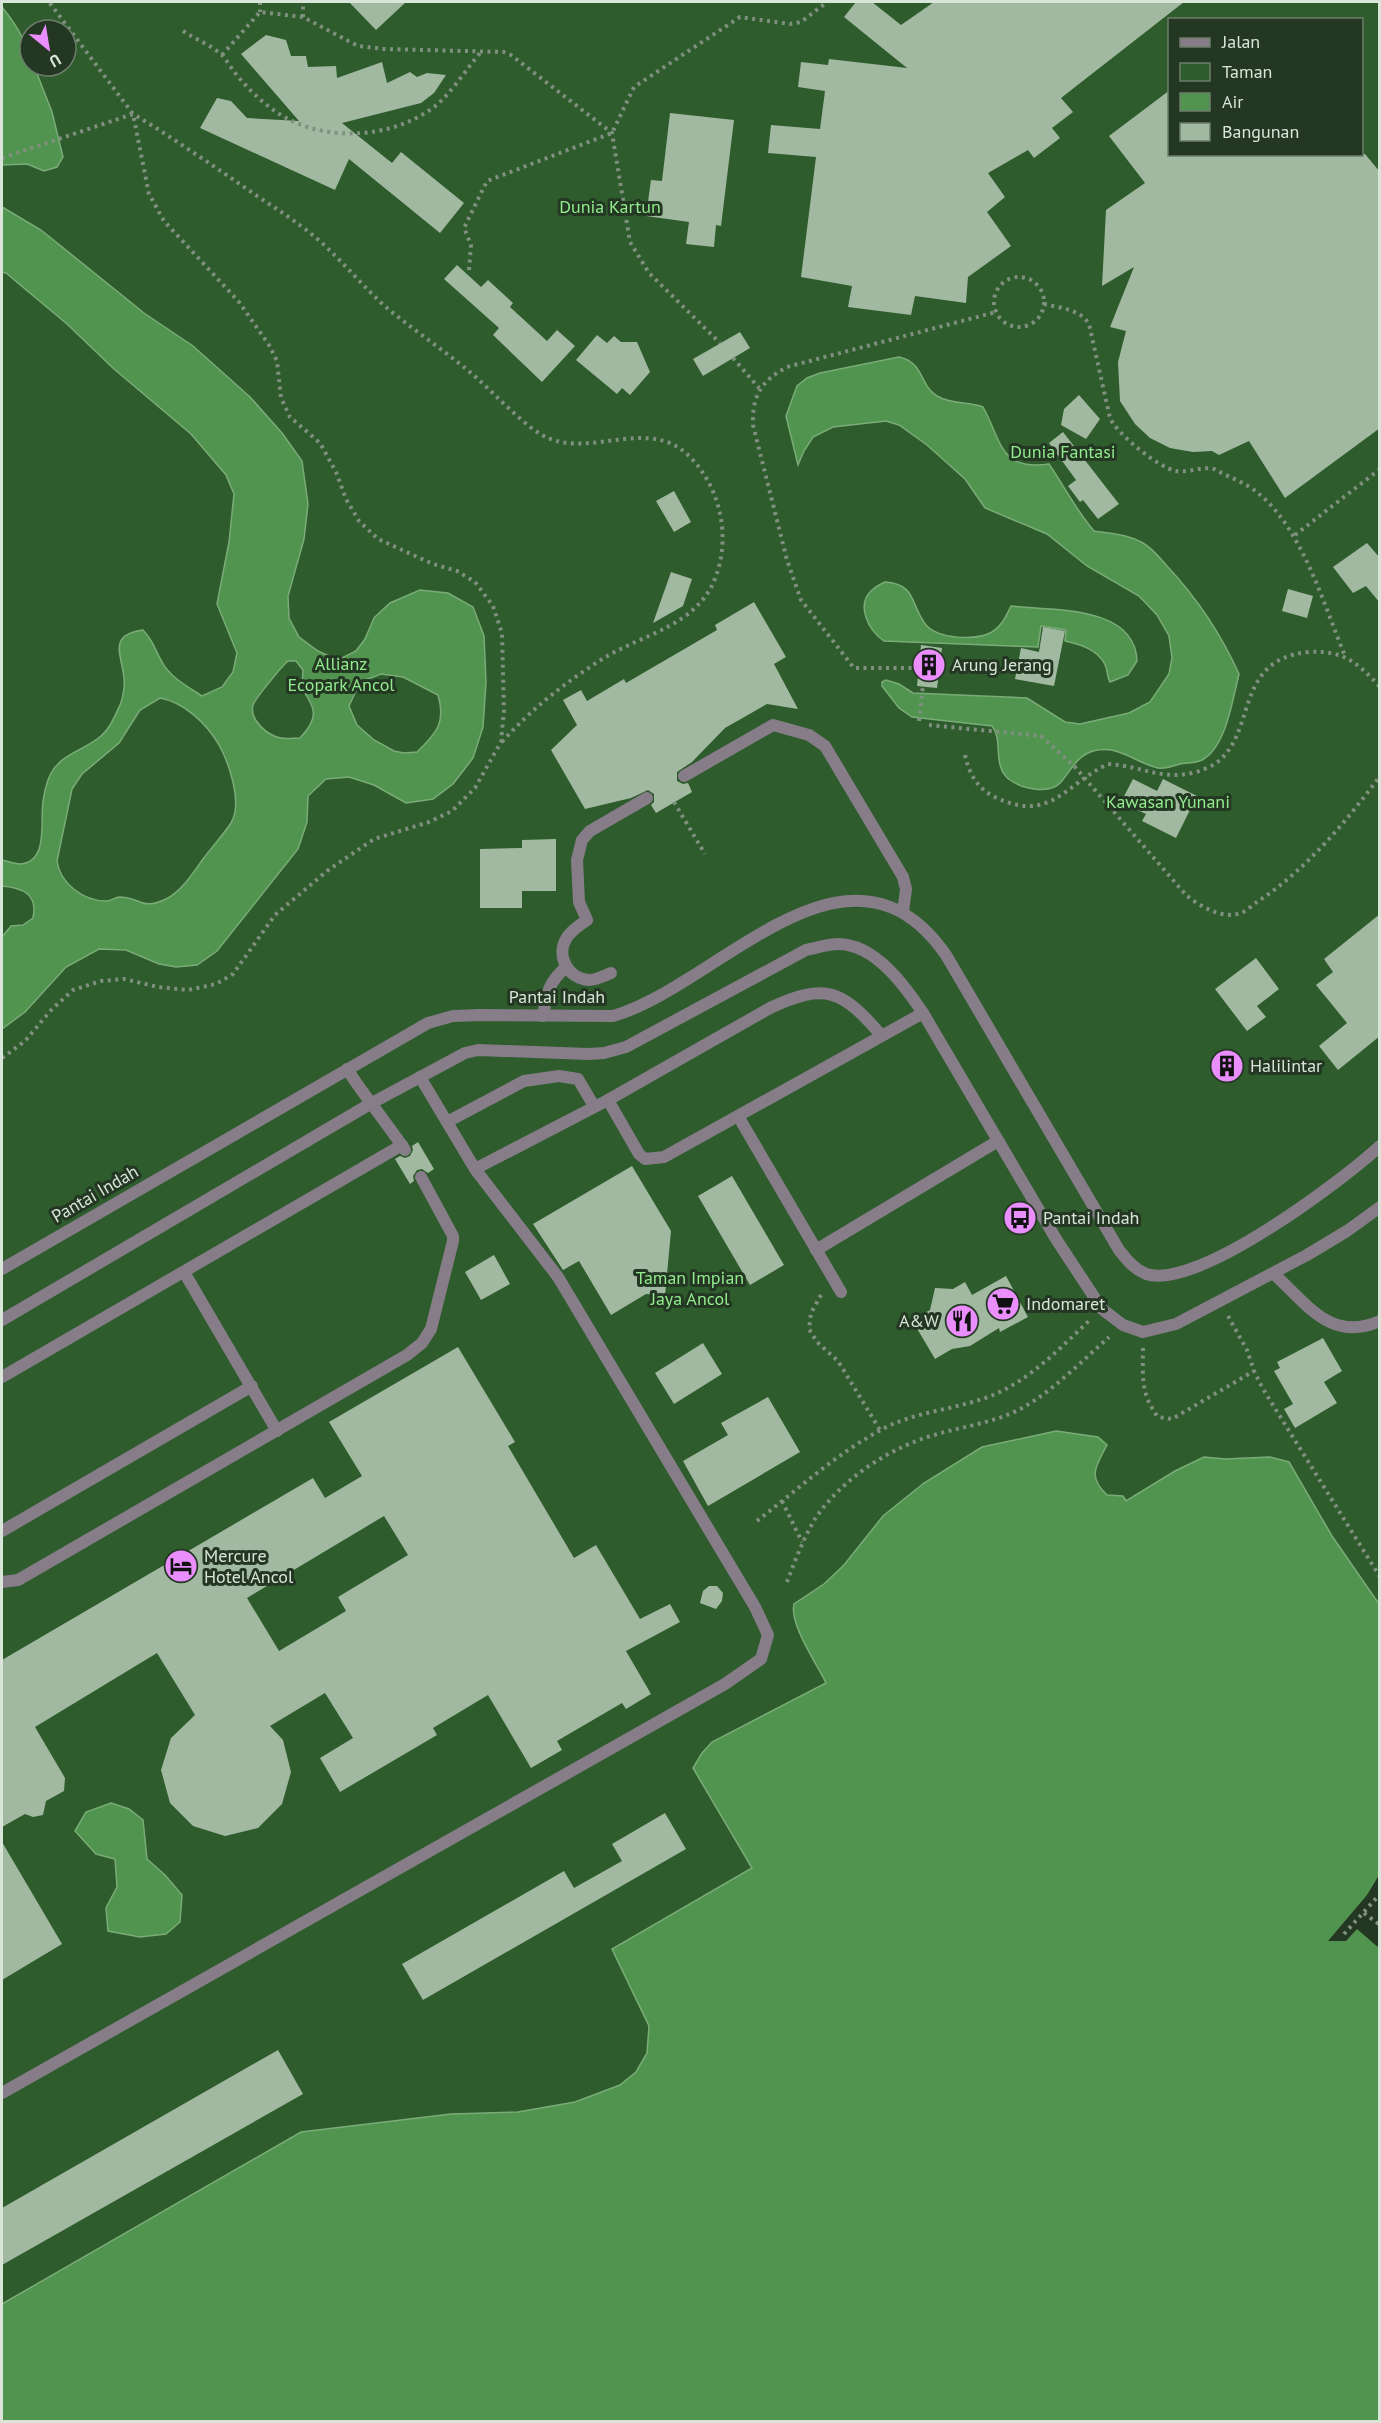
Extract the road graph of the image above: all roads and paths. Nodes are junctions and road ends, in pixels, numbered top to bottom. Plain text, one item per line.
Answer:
1 (49, 2) edge
2 (260, 2) edge
3 (303, 2) edge
4 (826, 2) edge
5 (260, 12) junction
6 (303, 17) junction
7 (183, 31) dead end
8 (482, 51) junction
9 (222, 55) junction
10 (133, 114) junction
11 (612, 134) junction
12 (2, 158) edge
13 (469, 270) dead end
14 (1044, 304) junction
15 (996, 312) junction
16 (720, 343) dead end
17 (733, 358) dead end
18 (759, 388) junction
19 (1380, 469) edge
20 (1294, 535) junction
21 (1345, 656) junction
22 (919, 668) dead end
23 (923, 686) dead end
24 (1380, 687) edge
25 (919, 721) dead end
26 (929, 725) dead end
27 (501, 742) junction
28 (965, 755) dead end
29 (684, 776) dead end
30 (1380, 776) edge
31 (1085, 778) junction
32 (647, 798) dead end
33 (674, 802) dead end
34 (705, 854) dead end
35 (903, 912) junction
36 (566, 967) junction
37 (611, 973) dead end
38 (923, 1013) junction
39 (543, 1016) junction
40 (881, 1035) junction
41 (2, 1058) edge
42 (347, 1069) junction
43 (420, 1077) junction
44 (608, 1100) junction
45 (370, 1104) junction
46 (594, 1106) junction
47 (738, 1116) junction
48 (447, 1122) junction
49 (998, 1141) junction
50 (1380, 1146) edge
51 (475, 1170) junction
52 (421, 1177) dead end
53 (1380, 1207) edge
54 (816, 1250) junction
55 (2, 1269) edge
56 (184, 1272) junction
57 (1274, 1274) junction
58 (832, 1276) junction
59 (841, 1292) dead end
60 (1220, 1303) junction
61 (1102, 1309) junction
62 (2, 1320) edge
63 (1380, 1321) edge
64 (1123, 1325) junction
65 (1143, 1332) junction
66 (1254, 1371) junction
67 (2, 1377) edge
68 (252, 1386) junction
69 (880, 1430) junction
70 (276, 1431) junction
71 (782, 1501) junction
72 (757, 1521) dead end
73 (2, 1531) edge
74 (802, 1542) junction
75 (1380, 1577) edge
76 (2, 1582) edge
77 (787, 1582) dead end
78 (1380, 1894) edge
79 (1364, 1913) junction
80 (1380, 1925) edge
81 (1344, 1934) dead end
82 (2, 2092) edge

1 - 10 path
2 - 5 path
3 - 6 path
4 - 11 path
5 - 6 path
5 - 9 path
6 - 8 path
7 - 9 path
8 - 9 path
8 - 11 path
10 - 12 path
10 - 27 path
10 - 27 path
11 - 13 path
11 - 16 path
14 - 15 path
14 - 15 path
14 - 20 path
15 - 18 path
17 - 18 path
18 - 22 path
19 - 20 path
20 - 21 path
21 - 24 path
21 - 31 path
23 - 25 path
26 - 31 path
27 - 41 path
28 - 31 path
29 - 35 street
30 - 31 path
32 - 36 street
33 - 34 path
35 - 39 street, Pantai Indah
35 - 50 street, Pantai Indah
36 - 37 street
36 - 39 street
38 - 40 street
38 - 43 street
38 - 49 street
39 - 42 street, Pantai Indah
40 - 44 street
40 - 47 street
42 - 45 street
42 - 55 street, Pantai Indah
43 - 45 street
43 - 48 street
44 - 46 street
44 - 47 street
45 - 56 street
45 - 62 street
46 - 48 street
46 - 51 street
47 - 54 street
48 - 51 street
49 - 54 street
49 - 61 street
51 - 82 street
52 - 70 street
53 - 57 street
54 - 58 street
56 - 67 street
56 - 68 street
57 - 60 street
57 - 63 street
58 - 59 street
58 - 69 path
60 - 65 street
60 - 66 path
61 - 64 street
61 - 69 path
64 - 65 street
64 - 74 path
65 - 66 path
66 - 75 path
68 - 70 street
68 - 73 street
69 - 71 path
70 - 76 street
71 - 72 path
71 - 74 path
74 - 77 path
78 - 79 path
79 - 80 path
79 - 81 path

